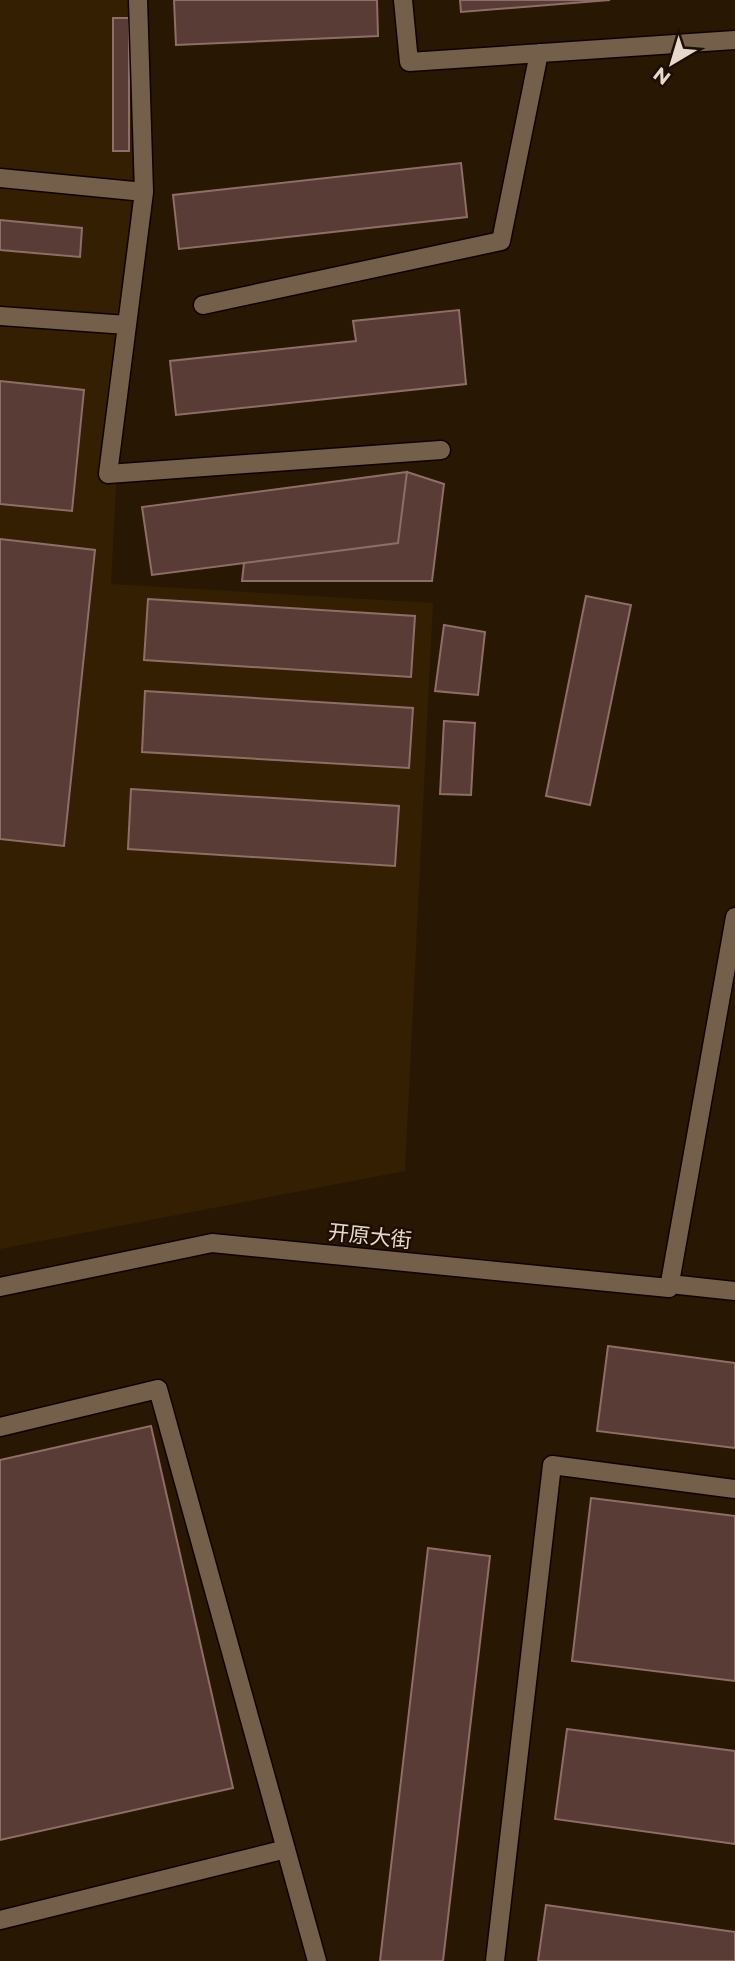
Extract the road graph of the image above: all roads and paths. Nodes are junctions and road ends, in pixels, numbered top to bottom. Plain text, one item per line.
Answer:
1 (138, 0) edge
2 (403, 0) edge
3 (735, 40) edge
4 (539, 53) junction
5 (0, 177) edge
6 (144, 192) junction
7 (203, 305) dead end
8 (0, 316) edge
9 (127, 325) junction
10 (441, 450) dead end
11 (735, 917) edge
12 (669, 1286) junction
13 (0, 1287) edge
14 (735, 1291) edge
15 (0, 1427) edge
16 (735, 1489) edge
17 (286, 1849) junction
18 (0, 1920) edge
19 (317, 1961) edge
20 (495, 1961) edge

1 - 6 street
2 - 4 street
3 - 4 street
4 - 7 street
5 - 6 street
6 - 9 street
8 - 9 street
9 - 10 street
11 - 12 street
12 - 13 street, 开原大街
12 - 14 street, 开原大街
15 - 17 street
16 - 20 street
17 - 18 street
17 - 19 street

